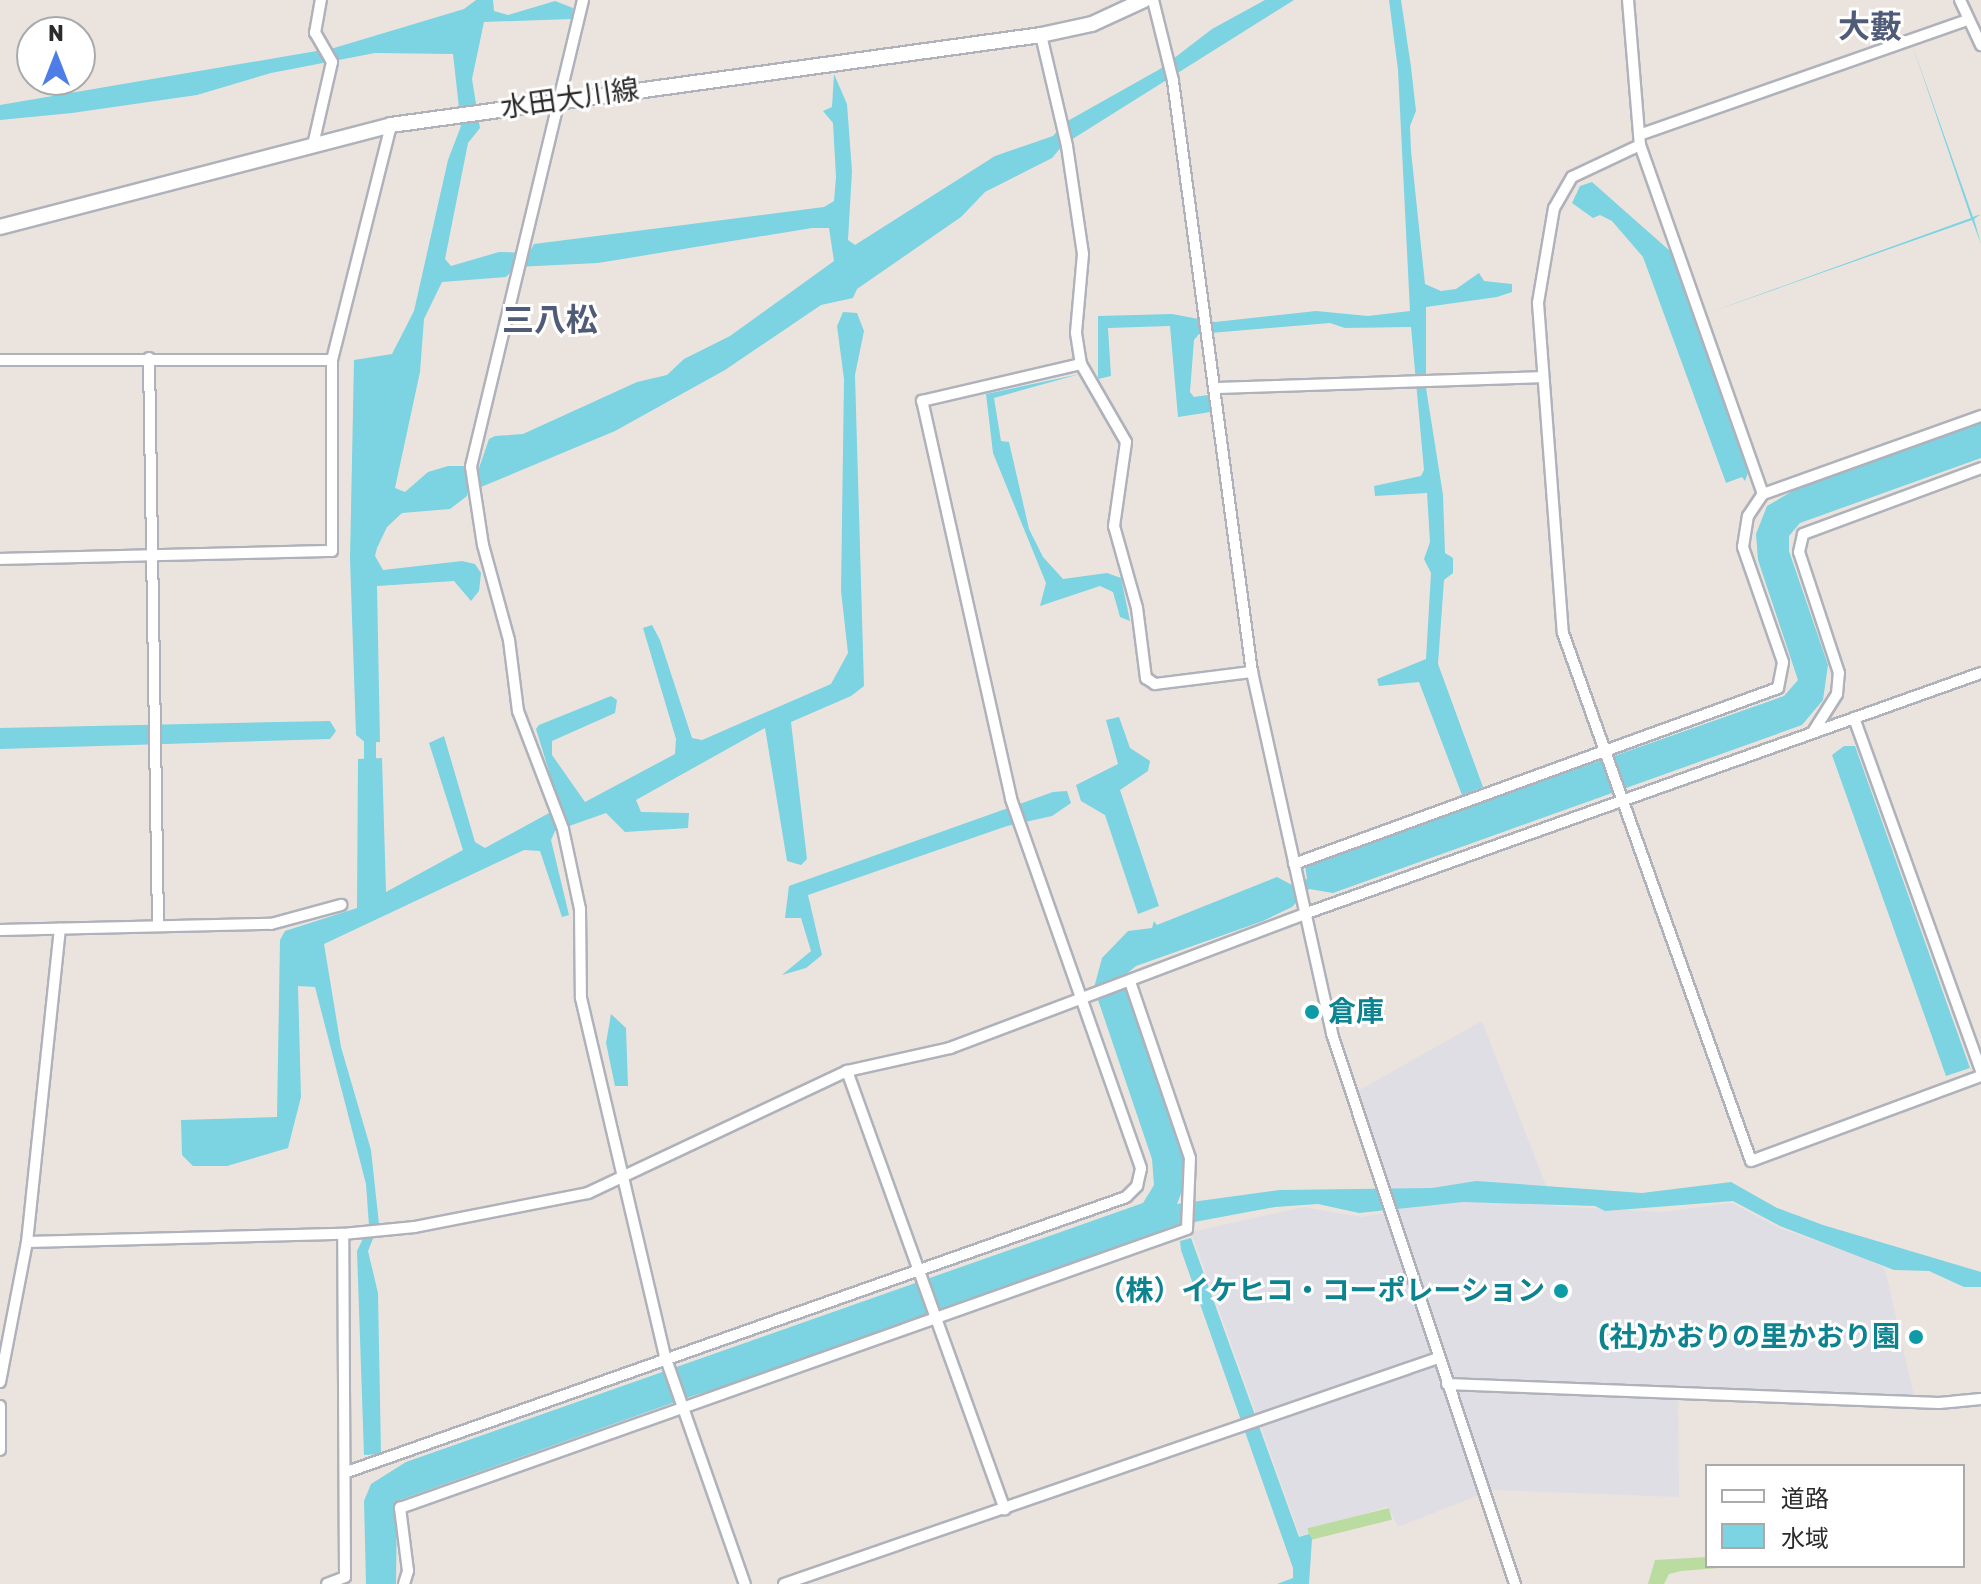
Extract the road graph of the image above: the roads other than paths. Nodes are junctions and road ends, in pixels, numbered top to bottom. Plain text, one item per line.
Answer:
1 (321, 0) edge
2 (583, 0) edge
3 (1144, 0) edge
4 (1153, 0) edge
5 (1628, 0) edge
6 (1960, 0) edge
7 (1968, 20) junction
8 (1041, 35) junction
9 (1981, 45) edge
10 (561, 100) junction
11 (391, 125) junction
12 (1640, 140) junction
13 (313, 145) junction
14 (0, 227) edge
15 (149, 358) junction
16 (0, 360) edge
17 (332, 360) junction
18 (1081, 364) junction
19 (1541, 377) junction
20 (1215, 388) junction
21 (1981, 416) edge
22 (1981, 468) edge
23 (1763, 494) junction
24 (152, 555) junction
25 (0, 559) edge
26 (1252, 672) junction
27 (1981, 673) edge
28 (1854, 718) junction
29 (1812, 733) junction
30 (1606, 755) junction
31 (1622, 797) junction
32 (1296, 870) junction
33 (341, 905) dead end
34 (1305, 909) junction
35 (158, 925) junction
36 (60, 929) junction
37 (0, 930) edge
38 (1130, 982) junction
39 (1084, 999) junction
40 (847, 1071) junction
41 (1981, 1073) edge
42 (622, 1174) junction
43 (343, 1234) junction
44 (27, 1242) junction
45 (920, 1272) junction
46 (935, 1319) junction
47 (1438, 1358) junction
48 (668, 1363) junction
49 (0, 1382) edge
50 (1447, 1384) junction
51 (1981, 1399) edge
52 (0, 1406) edge
53 (682, 1406) junction
54 (0, 1450) edge
55 (347, 1472) junction
56 (1005, 1509) junction
57 (346, 1581) edge
58 (327, 1584) edge
59 (404, 1584) edge
60 (745, 1584) edge
61 (784, 1584) edge
62 (1515, 1584) edge

1 - 13 street
2 - 10 street
3 - 8 main road, 水田大川線
4 - 20 street
5 - 12 street
6 - 7 street
7 - 9 street
7 - 12 street
8 - 10 main road, 水田大川線
8 - 18 street
10 - 11 main road, 水田大川線
10 - 42 street
11 - 13 main road, 水田大川線
11 - 17 street
12 - 19 street
12 - 23 street
13 - 14 main road, 水田大川線
15 - 16 street
15 - 17 street
15 - 24 street
17 - 24 street
18 - 26 street
18 - 39 street
19 - 20 street
19 - 30 street
20 - 26 street
21 - 23 street
22 - 29 street
23 - 30 street
24 - 25 street
24 - 35 street
26 - 32 street
27 - 28 street
28 - 29 street
28 - 41 street
29 - 31 street
30 - 31 street
30 - 32 street
31 - 34 street
31 - 41 street
32 - 34 street
33 - 35 street
34 - 38 street
34 - 47 street
35 - 36 street
36 - 37 street
36 - 44 street
38 - 39 street
38 - 46 street
39 - 40 street
39 - 45 street
40 - 42 street
40 - 45 street
42 - 43 street
42 - 48 street
43 - 44 street
43 - 55 street
44 - 49 street
45 - 46 street
45 - 48 street
46 - 53 street
46 - 56 street
47 - 50 street
47 - 56 street
48 - 53 street
48 - 55 street
50 - 51 street
50 - 62 street
52 - 54 street
53 - 59 street
53 - 60 street
55 - 57 street
56 - 61 street
57 - 58 street

